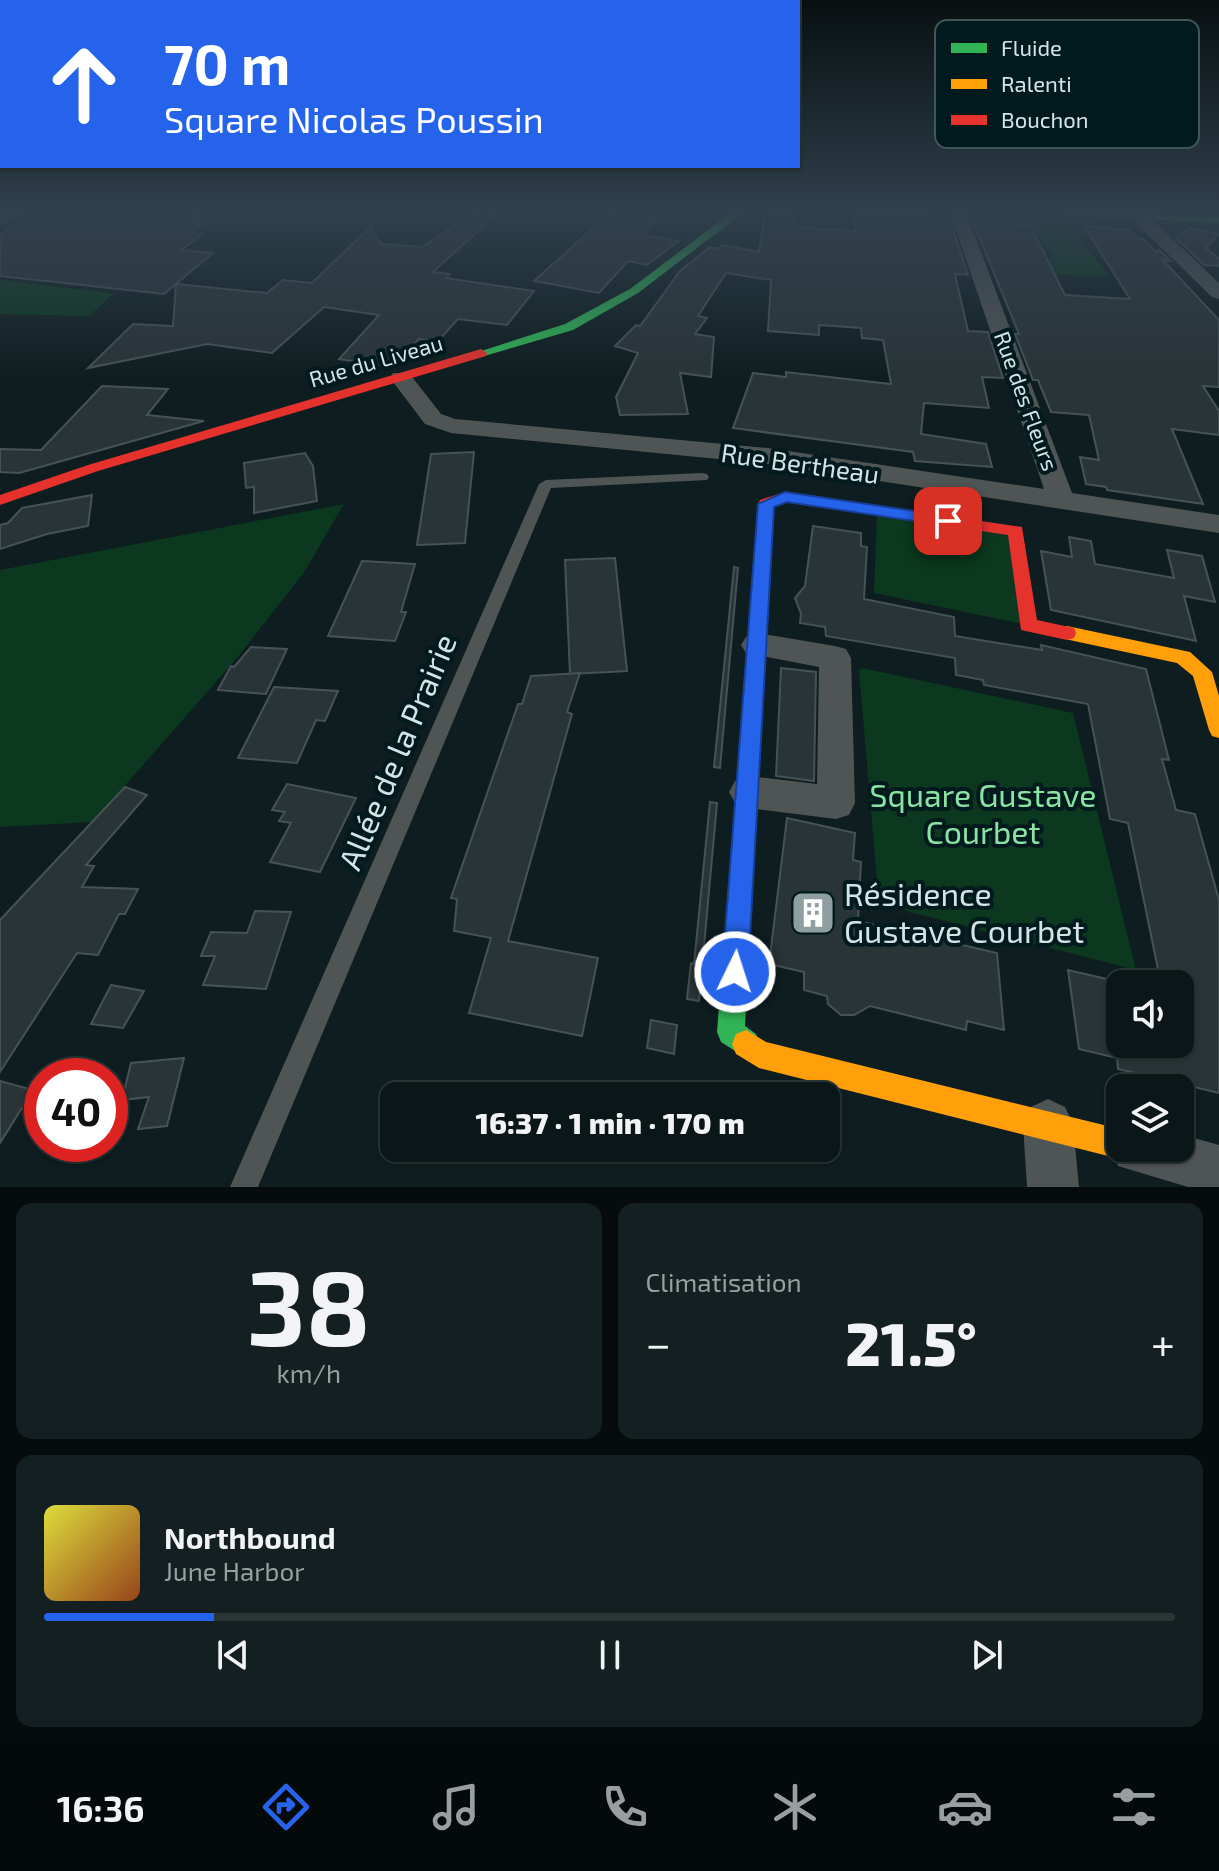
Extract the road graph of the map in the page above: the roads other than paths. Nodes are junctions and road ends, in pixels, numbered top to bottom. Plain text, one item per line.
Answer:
1 (667, 267) edge
2 (978, 267) edge
3 (1192, 267) edge
4 (1219, 293) edge
5 (401, 378) junction
6 (702, 477) dead end
7 (950, 485) junction
8 (0, 500) edge
9 (1061, 500) junction
10 (948, 521) junction
11 (1219, 524) edge
12 (757, 645) junction
13 (1219, 730) edge
14 (748, 792) junction
15 (1048, 1124) junction
16 (1106, 1140) edge
17 (1189, 1162) edge
18 (1219, 1170) edge
19 (244, 1187) edge
20 (1053, 1187) edge

1 - 5 street, Rue du Liveau
2 - 9 street, Rue des Fleurs
3 - 4 street
5 - 7 street, Rue Bertheau
5 - 8 street, Rue du Liveau
6 - 19 lane, Allée de la Prairie
7 - 9 street, Rue Bertheau
7 - 10 street
9 - 11 street, Rue Bertheau
10 - 12 street
10 - 13 street
12 - 14 street
12 - 14 street
14 - 15 street
15 - 16 street
15 - 20 street
17 - 18 street

